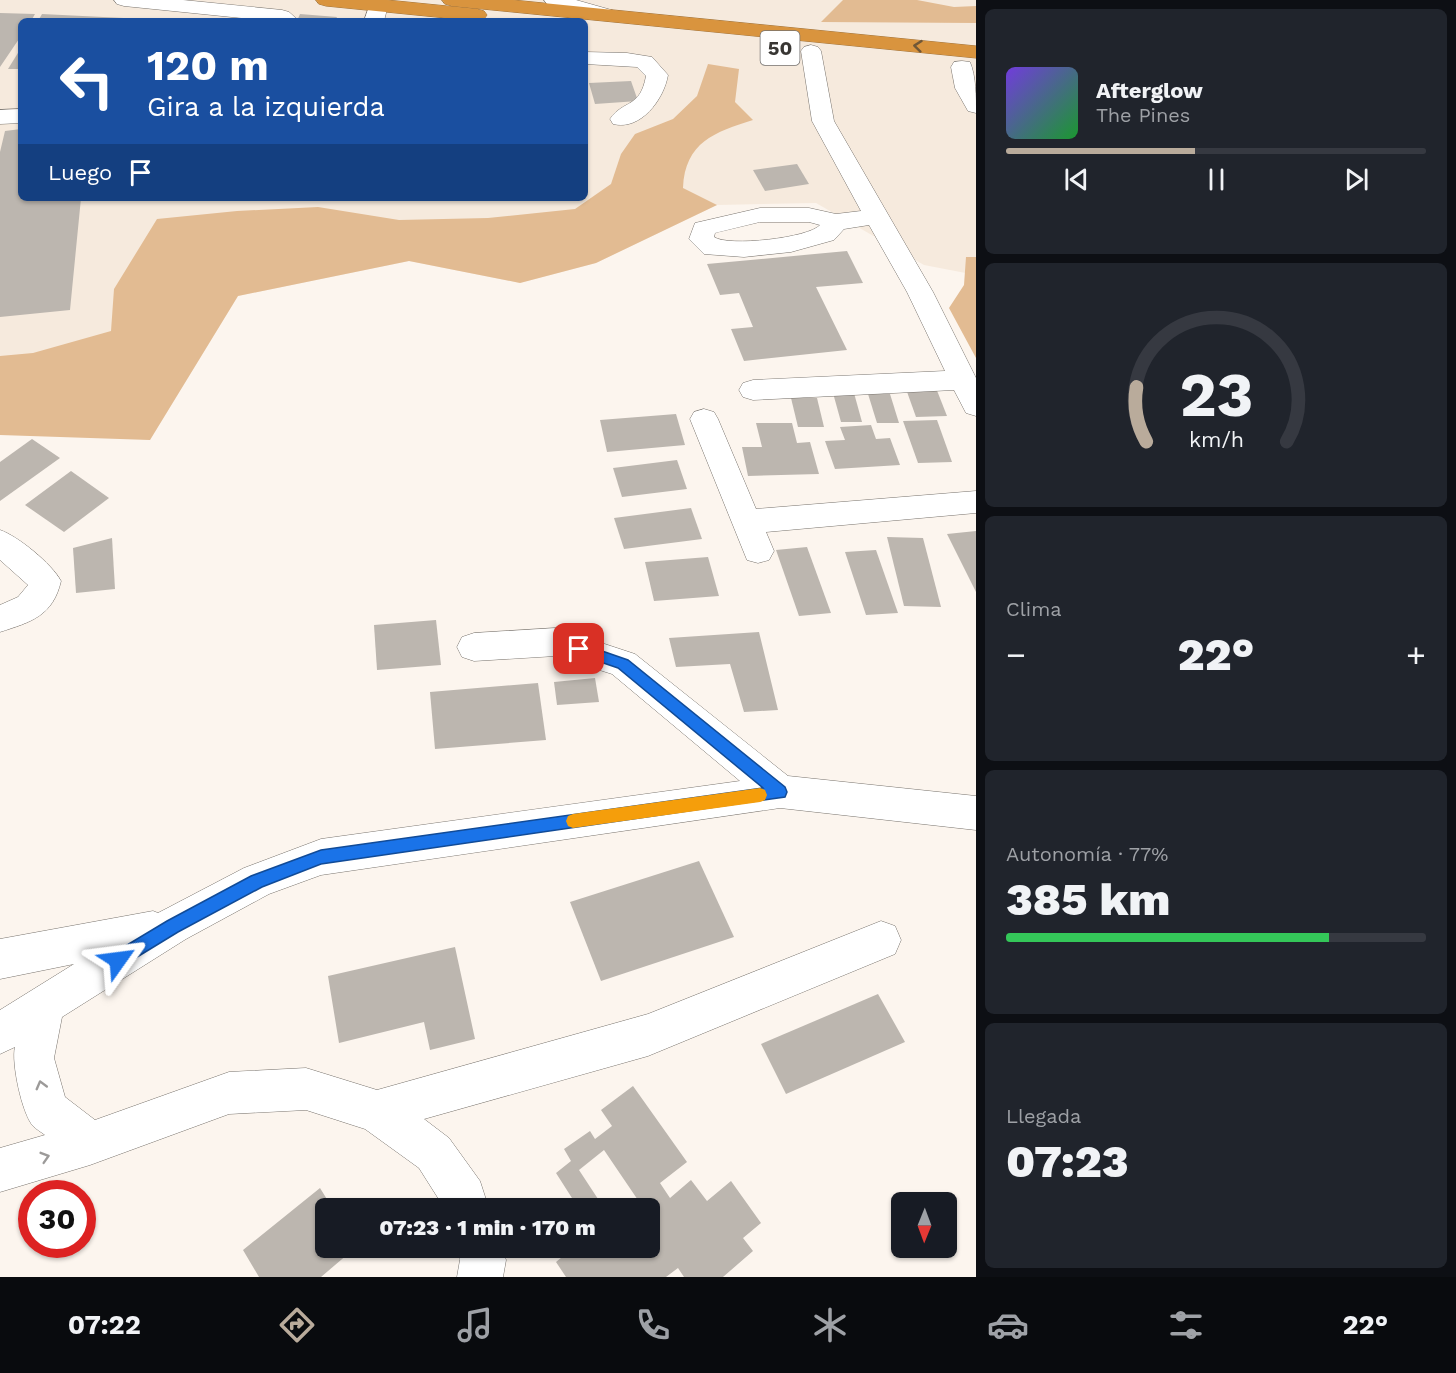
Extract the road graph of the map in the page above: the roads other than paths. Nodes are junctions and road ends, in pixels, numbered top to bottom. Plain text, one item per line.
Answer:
1 (124, 0) edge
2 (326, 0) edge
3 (452, 0) edge
4 (554, 0) edge
5 (376, 13) edge
6 (608, 15) junction
7 (285, 18) edge
8 (475, 18) edge
9 (588, 27) edge
10 (811, 51) junction
11 (588, 58) edge
12 (971, 63) edge
13 (976, 106) edge
14 (18, 116) edge
15 (0, 117) edge
16 (621, 119) dead end
17 (876, 217) junction
18 (836, 222) dead end
19 (962, 381) junction
20 (753, 390) dead end
21 (976, 406) edge
22 (704, 419) dead end
23 (976, 502) edge
24 (747, 522) junction
25 (0, 542) edge
26 (758, 551) dead end
27 (0, 619) edge
28 (474, 647) dead end
29 (780, 792) junction
30 (976, 813) edge
31 (172, 926) junction
32 (881, 940) dead end
33 (0, 959) edge
34 (45, 1004) junction
35 (0, 1033) edge
36 (377, 1111) junction
37 (90, 1143) junction
38 (0, 1170) edge
39 (464, 1198) edge
40 (482, 1258) edge
41 (480, 1277) edge

1 - 7 street
2 - 5 highway
3 - 6 highway, 50
4 - 6 street
5 - 8 highway
12 -> 6 highway, 50
9 - 10 highway, 50
10 - 12 highway, 50
10 - 17 street
11 - 16 street
12 - 13 street
14 - 15 street
17 - 18 street
17 - 19 street
19 - 20 street
19 - 21 street
22 - 24 street
23 - 24 street
24 - 26 street
25 - 27 street
28 - 29 street
29 - 30 street
29 - 31 street
31 - 33 street
31 - 34 street
32 - 36 street
34 - 35 street
37 -> 34 street
36 - 37 street
36 - 39 street
38 -> 37 street
40 - 41 street

